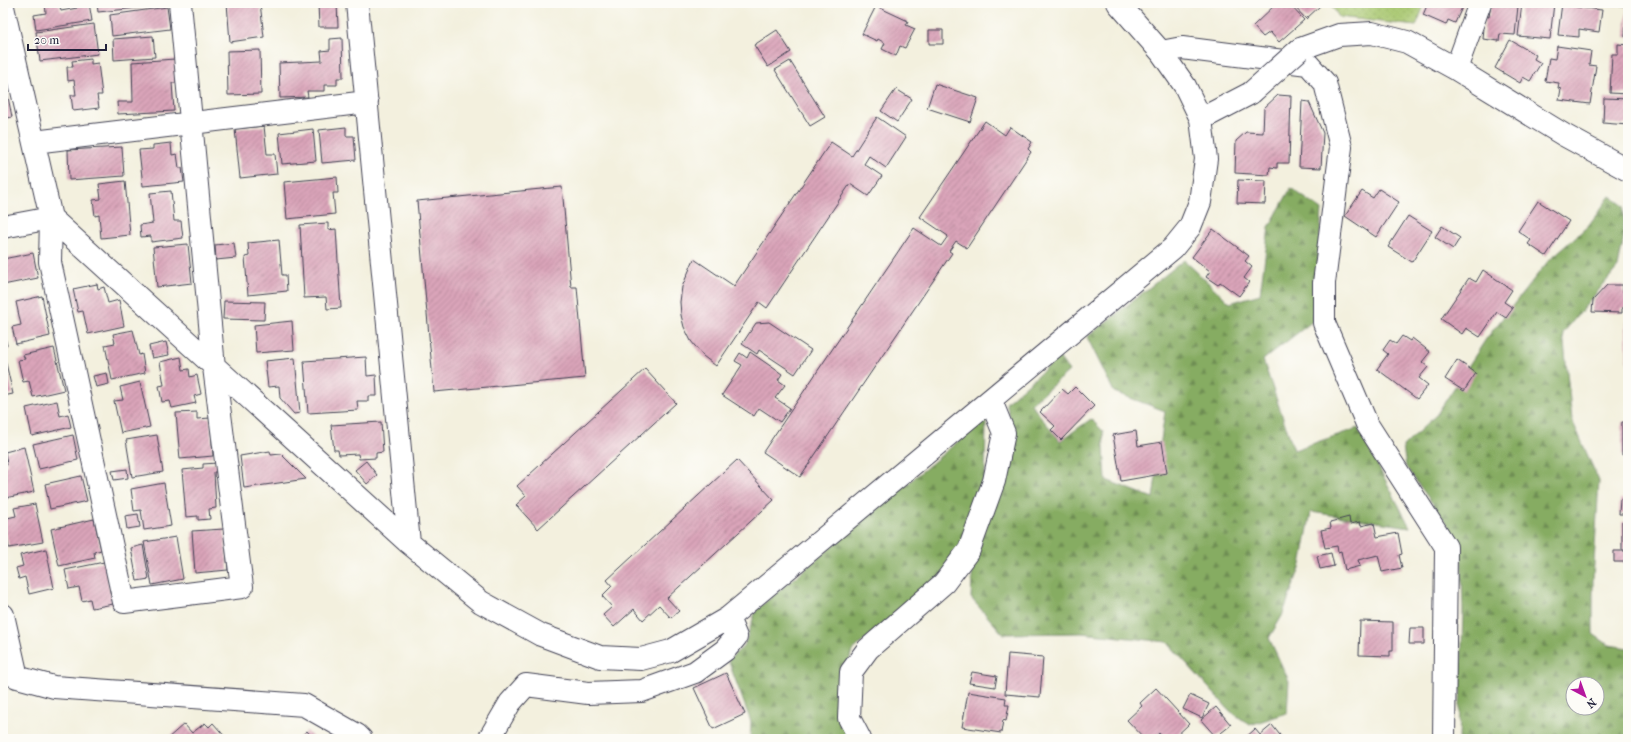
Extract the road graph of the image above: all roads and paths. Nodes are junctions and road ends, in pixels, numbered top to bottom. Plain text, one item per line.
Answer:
1 (180, 3) edge
2 (357, 3) edge
3 (1118, 3) edge
4 (1480, 3) edge
5 (3, 7) edge
6 (1160, 52) junction
7 (1456, 69) junction
8 (367, 102) junction
9 (1200, 119) junction
10 (191, 122) junction
11 (34, 142) junction
12 (1628, 170) edge
13 (51, 218) junction
14 (3, 228) edge
15 (214, 367) junction
16 (991, 401) junction
17 (409, 543) junction
18 (3, 614) edge
19 (728, 618) junction
20 (10, 674) edge
21 (361, 739) edge
22 (489, 739) edge
23 (860, 739) edge
24 (1444, 739) edge

1 - 10 street
2 - 8 street
3 - 6 street
4 - 7 street
5 - 11 street
6 - 9 street
6 - 24 street
7 - 9 street, bridge
7 - 12 street
8 - 10 street
8 - 17 street
9 - 16 street
10 - 11 street
10 - 15 street
11 - 13 street
13 - 14 street
13 - 15 street
13 - 15 street
15 - 17 street
16 - 19 street
16 - 23 street
17 - 19 street
18 - 20 street
19 - 22 street
20 - 21 street

